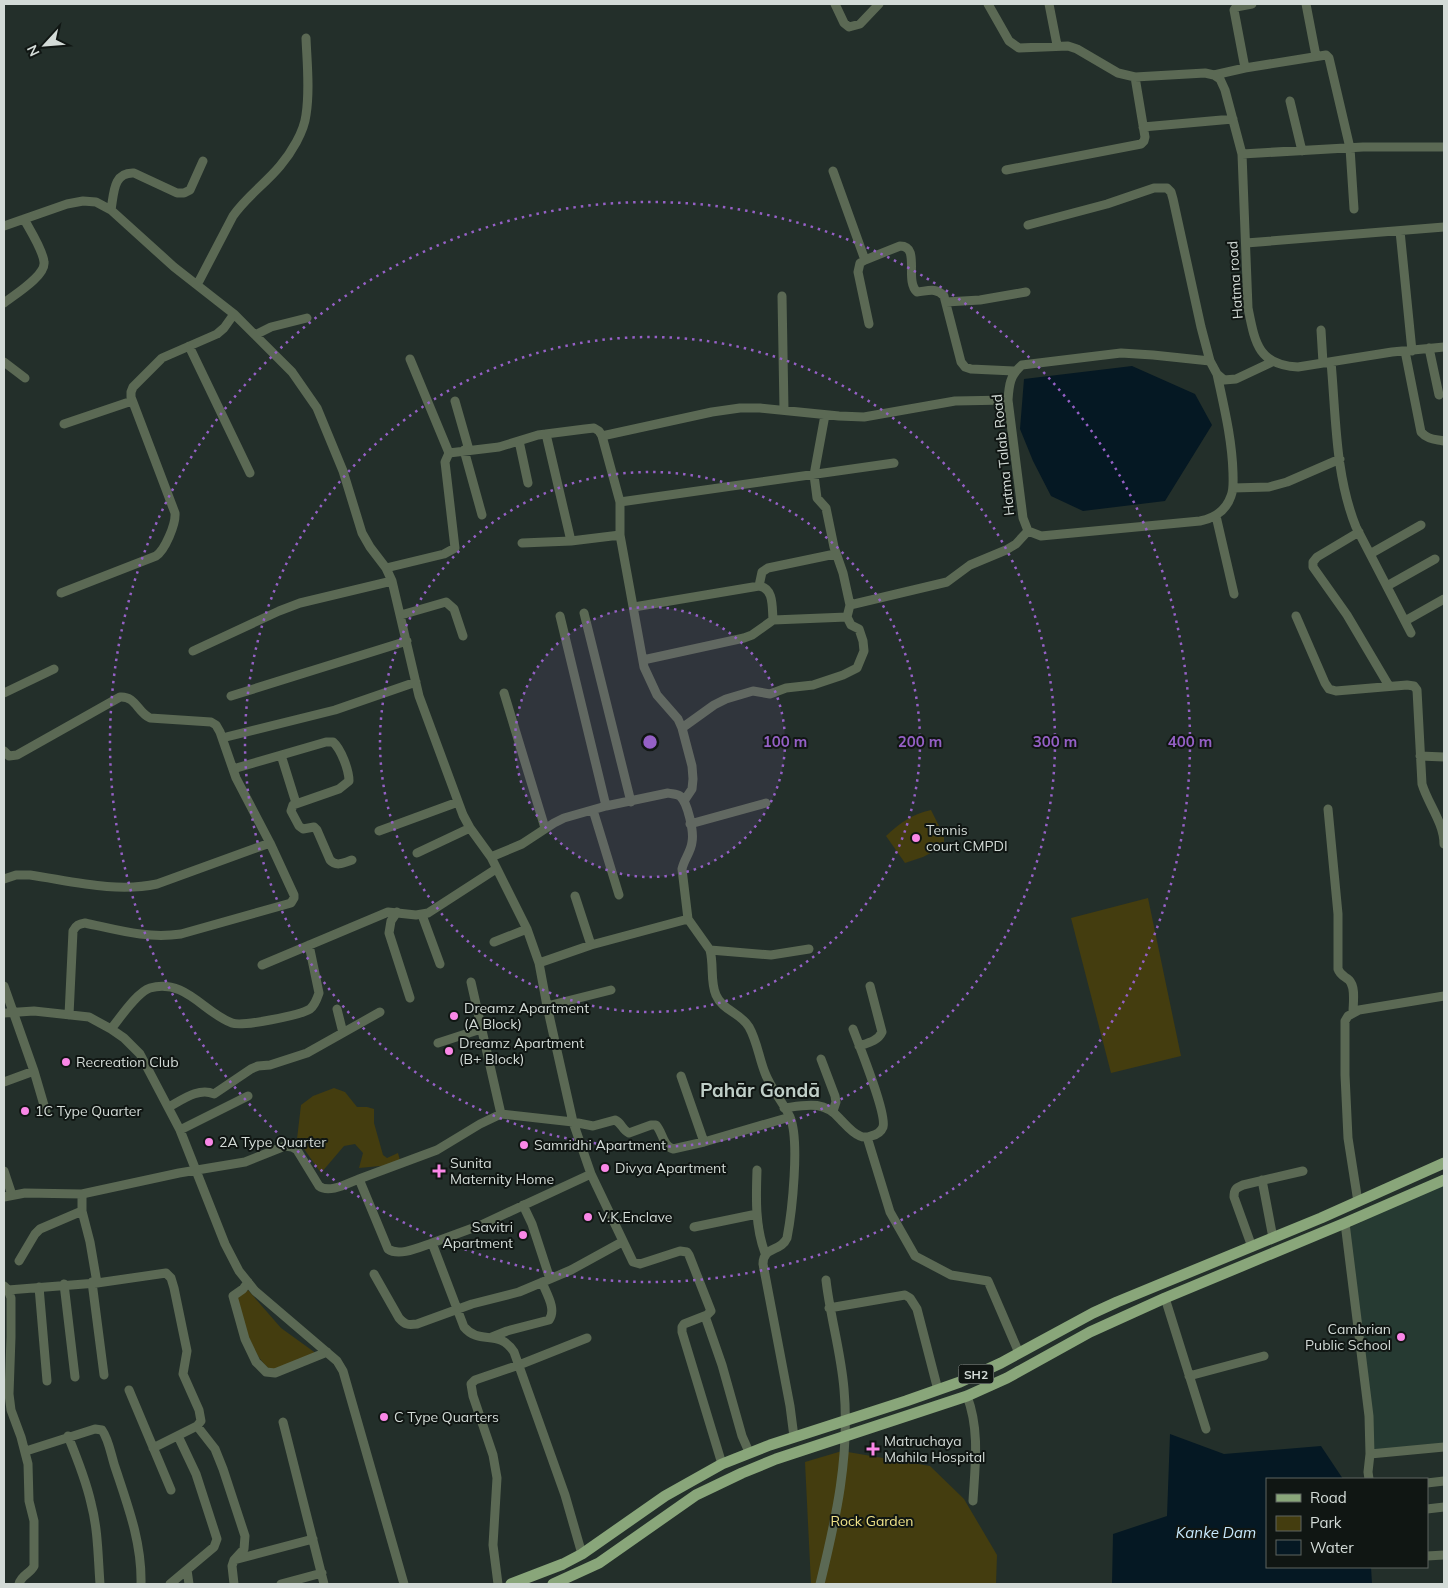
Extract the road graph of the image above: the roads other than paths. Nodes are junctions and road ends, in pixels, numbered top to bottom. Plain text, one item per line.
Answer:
1 (835, 4) edge
2 (879, 4) edge
3 (988, 4) edge
4 (1049, 4) edge
5 (1252, 4) edge
6 (1306, 4) edge
7 (306, 38) dead end
8 (1057, 45) junction
9 (1316, 56) junction
10 (1245, 68) junction
11 (1217, 77) junction
12 (1134, 78) junction
13 (1290, 101) dead end
14 (1233, 119) junction
15 (1143, 127) junction
16 (1444, 147) edge
17 (1350, 148) junction
18 (1302, 151) junction
19 (1242, 154) junction
20 (203, 161) dead end
21 (834, 170) dead end
22 (1006, 170) dead end
23 (1354, 209) dead end
24 (111, 210) junction
25 (24, 219) junction
26 (1028, 225) dead end
27 (4, 226) edge
28 (1444, 227) edge
29 (1400, 231) junction
30 (1246, 243) junction
31 (865, 260) junction
32 (197, 285) junction
33 (1026, 292) dead end
34 (782, 296) dead end
35 (946, 302) junction
36 (4, 303) edge
37 (234, 314) junction
38 (307, 318) dead end
39 (868, 324) dead end
40 (1321, 330) dead end
41 (255, 335) junction
42 (188, 346) junction
43 (1444, 346) edge
44 (1429, 348) junction
45 (1408, 351) junction
46 (410, 359) dead end
47 (1210, 361) junction
48 (4, 362) edge
49 (1272, 362) junction
50 (1327, 362) junction
51 (1014, 372) junction
52 (1217, 374) junction
53 (25, 378) dead end
54 (1439, 395) dead end
55 (1008, 400) junction
56 (455, 401) dead end
57 (132, 402) junction
58 (784, 410) junction
59 (825, 415) junction
60 (64, 424) dead end
61 (546, 434) junction
62 (602, 436) junction
63 (519, 441) junction
64 (1444, 442) edge
65 (467, 450) junction
66 (449, 453) junction
67 (1340, 459) junction
68 (894, 463) dead end
69 (250, 473) dead end
70 (814, 475) junction
71 (528, 483) dead end
72 (1233, 488) junction
73 (620, 502) junction
74 (482, 515) dead end
75 (1216, 516) junction
76 (1421, 526) dead end
77 (1028, 531) junction
78 (1359, 532) junction
79 (620, 534) junction
80 (571, 541) junction
81 (522, 543) dead end
82 (835, 554) junction
83 (1370, 554) junction
84 (1435, 559) dead end
85 (386, 568) junction
86 (392, 581) junction
87 (759, 586) junction
88 (1387, 586) junction
89 (61, 593) dead end
90 (1234, 594) dead end
91 (1444, 599) edge
92 (850, 606) junction
93 (634, 607) junction
94 (584, 613) dead end
95 (401, 615) junction
96 (560, 616) dead end
97 (1296, 616) dead end
98 (846, 617) junction
99 (773, 620) junction
100 (1404, 621) junction
101 (1411, 633) dead end
102 (463, 636) dead end
103 (407, 641) junction
104 (193, 651) dead end
105 (643, 660) junction
106 (54, 668) dead end
107 (416, 682) junction
108 (1389, 686) junction
109 (4, 693) edge
110 (504, 693) dead end
111 (231, 696) dead end
112 (682, 728) junction
113 (222, 738) junction
114 (4, 751) edge
115 (281, 755) junction
116 (1420, 756) junction
117 (1444, 757) edge
118 (233, 769) junction
119 (684, 801) junction
120 (458, 802) junction
121 (631, 802) junction
122 (296, 803) junction
123 (766, 803) dead end
124 (606, 806) junction
125 (1328, 809) dead end
126 (593, 810) junction
127 (690, 824) junction
128 (470, 828) junction
129 (545, 828) junction
130 (380, 831) dead end
131 (270, 843) junction
132 (1444, 844) edge
133 (417, 853) dead end
134 (491, 857) junction
135 (352, 860) dead end
136 (496, 869) junction
137 (4, 879) edge
138 (618, 895) dead end
139 (575, 896) dead end
140 (397, 912) junction
141 (422, 915) junction
142 (688, 919) junction
143 (527, 929) junction
144 (494, 942) dead end
145 (310, 945) junction
146 (591, 945) junction
147 (809, 949) dead end
148 (710, 950) junction
149 (539, 963) junction
150 (440, 964) dead end
151 (262, 965) dead end
152 (471, 982) dead end
153 (4, 986) edge
154 (870, 986) dead end
155 (611, 990) dead end
156 (1444, 996) edge
157 (410, 998) dead end
158 (547, 1006) junction
159 (337, 1009) dead end
160 (380, 1012) dead end
161 (1353, 1012) junction
162 (8, 1013) edge
163 (69, 1015) junction
164 (111, 1029) junction
165 (481, 1029) junction
166 (853, 1029) dead end
167 (343, 1033) junction
168 (438, 1043) dead end
169 (859, 1046) junction
170 (821, 1059) dead end
171 (34, 1071) junction
172 (681, 1076) dead end
173 (4, 1082) edge
174 (248, 1096) dead end
175 (168, 1107) junction
176 (784, 1108) junction
177 (834, 1111) junction
178 (46, 1112) dead end
179 (501, 1114) junction
180 (790, 1117) junction
181 (573, 1122) junction
182 (180, 1130) junction
183 (867, 1137) junction
184 (704, 1142) junction
185 (1444, 1163) edge
186 (196, 1170) junction
187 (757, 1170) dead end
188 (4, 1171) edge
189 (1303, 1171) dead end
190 (591, 1174) junction
191 (359, 1179) junction
192 (1262, 1180) junction
193 (1444, 1180) edge
194 (82, 1194) junction
195 (8, 1196) edge
196 (1358, 1202) junction
197 (523, 1205) junction
198 (82, 1211) junction
199 (757, 1214) junction
200 (1345, 1224) junction
201 (694, 1227) dead end
202 (1273, 1238) junction
203 (622, 1242) junction
204 (432, 1243) junction
205 (1252, 1247) junction
206 (765, 1253) junction
207 (19, 1261) dead end
208 (374, 1274) dead end
209 (826, 1280) dead end
210 (546, 1281) junction
211 (248, 1282) junction
212 (95, 1283) junction
213 (64, 1284) junction
214 (39, 1287) junction
215 (6, 1288) edge
216 (1165, 1298) junction
217 (829, 1308) junction
218 (457, 1309) junction
219 (705, 1316) junction
220 (491, 1338) junction
221 (587, 1338) dead end
222 (327, 1352) junction
223 (1019, 1354) junction
224 (1264, 1356) dead end
225 (519, 1365) junction
226 (104, 1375) dead end
227 (1189, 1376) junction
228 (75, 1377) dead end
229 (46, 1381) dead end
230 (129, 1390) dead end
231 (938, 1390) junction
232 (967, 1396) junction
233 (283, 1422) dead end
234 (845, 1422) junction
235 (197, 1426) junction
236 (1206, 1429) dead end
237 (846, 1435) junction
238 (68, 1436) junction
239 (178, 1436) junction
240 (794, 1437) junction
241 (1444, 1447) edge
242 (153, 1448) junction
243 (26, 1451) junction
244 (749, 1452) junction
245 (1370, 1454) junction
246 (722, 1464) junction
247 (1369, 1478) edge
248 (1444, 1481) edge
249 (1428, 1483) edge
250 (171, 1490) dead end
251 (973, 1501) dead end
252 (1444, 1507) edge
253 (1428, 1509) edge
254 (313, 1539) junction
255 (582, 1554) junction
256 (1444, 1554) edge
257 (1428, 1556) edge
258 (234, 1560) junction
259 (187, 1570) junction
260 (322, 1573) junction
261 (19, 1584) edge
262 (100, 1584) edge
263 (141, 1584) edge
264 (170, 1584) edge
265 (189, 1584) edge
266 (234, 1584) edge
267 (281, 1584) edge
268 (324, 1584) edge
269 (404, 1584) edge
270 (498, 1584) edge
271 (511, 1584) edge
272 (553, 1584) edge
273 (820, 1584) edge

1 - 2 street
3 - 8 street
4 - 8 street
5 - 10 street
6 - 9 street
7 - 32 street
8 - 12 street
9 - 10 street
9 - 17 street
10 - 11 street
11 - 12 street
11 - 14 street, Hatma road
12 - 15 street
13 - 18 street
14 - 15 street
14 - 19 street, Hatma road
15 - 22 street
16 - 17 street
17 - 18 street
17 - 23 street
18 - 19 street
19 - 30 street, Hatma road
20 - 24 street
21 - 31 street
24 - 25 street
24 - 32 street
25 - 27 street
25 - 36 street
26 - 47 street
28 - 29 street
29 - 30 street
29 - 45 street
30 - 49 street, Hatma road
31 - 35 street
31 - 39 street
32 - 37 street
33 - 35 street
34 - 58 street
35 - 51 street
37 - 41 street
37 - 42 street
38 - 41 street
40 - 50 street
41 - 85 street
42 - 57 street
42 - 69 street
43 - 44 street
44 - 45 street
44 - 54 street
45 - 50 street
45 - 64 street
46 - 66 street
47 - 51 street
47 - 52 street
48 - 53 street
49 - 50 street
49 - 52 street
50 - 67 street
51 - 55 street, Hatma Talab Road
52 - 72 street
55 - 59 street
55 - 77 street, Hatma Talab Road
56 - 65 street
57 - 60 street
57 - 89 street
58 - 59 street
58 - 62 street
59 - 70 street
61 - 62 street
61 - 63 street
61 - 80 street
62 - 73 street
63 - 65 street
63 - 71 street
65 - 66 street
65 - 74 street
66 - 85 street
67 - 72 street
67 - 78 street
68 - 70 street
70 - 73 street
70 - 82 street
72 - 75 street
73 - 79 street
75 - 77 street, Hatma Talab Road
75 - 90 street
76 - 83 street
77 - 92 street
78 - 83 street
78 - 108 street
79 - 80 street
79 - 93 street
80 - 81 street
82 - 87 street
82 - 92 street
83 - 88 street
84 - 88 street
85 - 86 street
86 - 95 street
86 - 104 street
87 - 93 street
87 - 99 street
88 - 100 street
91 - 100 street
92 - 98 street
93 - 105 street
94 - 121 street
95 - 102 street
95 - 103 street
96 - 124 street
97 - 108 street
98 - 99 street
98 - 112 street
99 - 105 street
100 - 101 street
103 - 107 street
103 - 111 street
105 - 112 street
106 - 109 street
107 - 113 street
107 - 120 street
108 - 116 street
110 - 129 street
112 - 119 street
113 - 114 street
113 - 118 street
115 - 118 street
115 - 122 street
115 - 122 street
116 - 117 street
116 - 132 street
118 - 131 street
119 - 121 street
119 - 127 street
120 - 128 street
120 - 130 street
121 - 124 street
122 - 135 street
123 - 127 street
124 - 126 street
125 - 161 street
126 - 129 street
126 - 138 street
127 - 142 street
128 - 133 street
128 - 134 street
129 - 134 street
131 - 137 street
131 - 163 street
134 - 136 street
136 - 141 street
136 - 143 street
139 - 146 street
140 - 141 street
140 - 145 street
140 - 157 street
141 - 150 street
142 - 146 street
142 - 148 street
143 - 144 street
143 - 149 street
145 - 151 street
145 - 164 street
146 - 149 street
147 - 148 street
148 - 176 street
149 - 158 street
152 - 165 street
153 - 162 street
154 - 169 street
155 - 158 street
156 - 161 street
158 - 181 street
159 - 167 street
160 - 167 street
161 - 196 street
162 - 163 street
162 - 171 street
163 - 164 street
164 - 175 street
165 - 168 street
165 - 179 street
166 - 169 street
167 - 175 street
169 - 183 street
170 - 177 street
171 - 173 street
171 - 178 street
172 - 184 street
174 - 182 street
175 - 182 street
176 - 177 street
176 - 180 street
177 - 183 street
179 - 181 street
179 - 191 street
180 - 184 street
180 - 206 street
181 - 184 street
181 - 190 street
182 - 186 street
183 - 223 street
185 - 196 main road, SH2
186 - 191 street
186 - 194 street
186 - 211 street
187 - 199 street
188 - 195 street
189 - 192 street
190 - 197 street
190 - 203 street
191 - 204 street
192 - 202 street
192 - 205 street
193 - 200 main road, SH2
194 - 195 street
194 - 198 street
196 - 202 main road, SH2
197 - 204 street
197 - 210 street
198 - 207 street
198 - 212 street
199 - 201 street
199 - 206 street
200 - 216 main road, SH2
200 - 245 street
202 - 205 main road, SH2
203 - 210 street
203 - 219 street
204 - 218 street
205 - 223 main road, SH2
206 - 240 street
208 - 218 street
209 - 217 street
210 - 218 street
210 - 220 street
211 - 222 street
211 - 222 street
212 - 213 street
212 - 226 street
212 - 235 street
213 - 214 street
213 - 228 street
214 - 215 street
214 - 229 street
215 - 243 street
216 - 227 street
216 - 232 main road, SH2
217 - 231 street
217 - 234 street
218 - 220 street
219 - 244 street
219 - 246 street
220 - 225 street
221 - 225 street
222 - 269 street
223 - 231 main road, SH2
224 - 227 street
225 - 255 street
225 - 270 street
227 - 236 street
230 - 242 street
231 - 234 main road, SH2
232 - 237 main road, SH2
232 - 251 street
233 - 254 street
234 - 237 street
234 - 240 main road, SH2
235 - 239 street
235 - 258 street
237 - 272 main road, SH2
237 - 273 street
238 - 243 street
238 - 262 street
238 - 263 street
239 - 242 street
239 - 259 street
240 - 244 main road, SH2
241 - 245 street
242 - 250 street
243 - 261 street
244 - 246 main road, SH2
245 - 247 street
246 - 255 main road, SH2
248 - 249 street
252 - 253 street
254 - 258 street
254 - 260 street
255 - 271 main road, SH2
256 - 257 street
258 - 266 street
259 - 264 street
259 - 265 street
260 - 267 street
260 - 268 street

